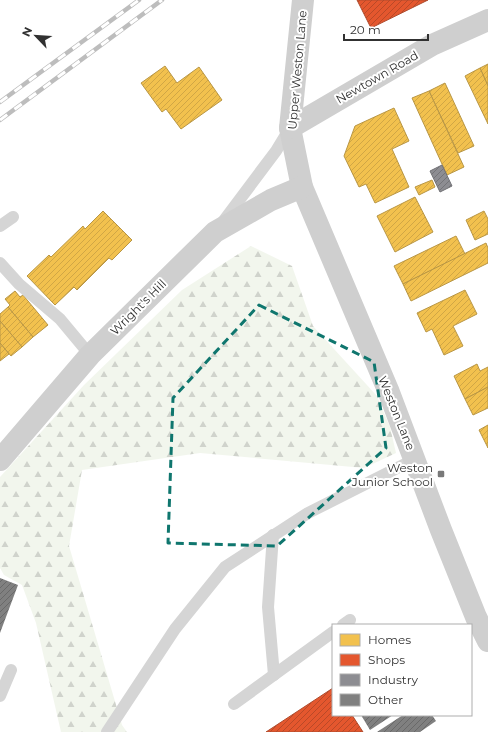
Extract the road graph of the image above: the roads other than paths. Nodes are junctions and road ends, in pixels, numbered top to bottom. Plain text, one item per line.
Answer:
1 (303, 0) edge
2 (488, 20) edge
3 (290, 128) junction
4 (302, 187) junction
5 (13, 217) dead end
6 (0, 226) edge
7 (215, 232) junction
8 (0, 263) edge
9 (90, 355) junction
10 (415, 458) junction
11 (0, 460) edge
12 (273, 536) junction
13 (332, 633) edge
14 (488, 641) edge
15 (11, 670) dead end
16 (274, 675) junction
17 (0, 696) edge
18 (234, 704) dead end
19 (107, 732) edge

1 - 3 street, Upper Weston Lane
2 - 3 street, Newtown Road
3 - 4 street, Upper Weston Lane
3 - 7 lane
4 - 7 street, Wright's Hill
4 - 10 street, Weston Lane
5 - 6 lane
7 - 9 street, Wright's Hill
8 - 9 lane
9 - 11 street, Wright's Hill
10 - 12 lane
10 - 14 street, Weston Lane
12 - 16 lane
12 - 19 lane
13 - 16 lane
15 - 17 lane
16 - 18 lane

